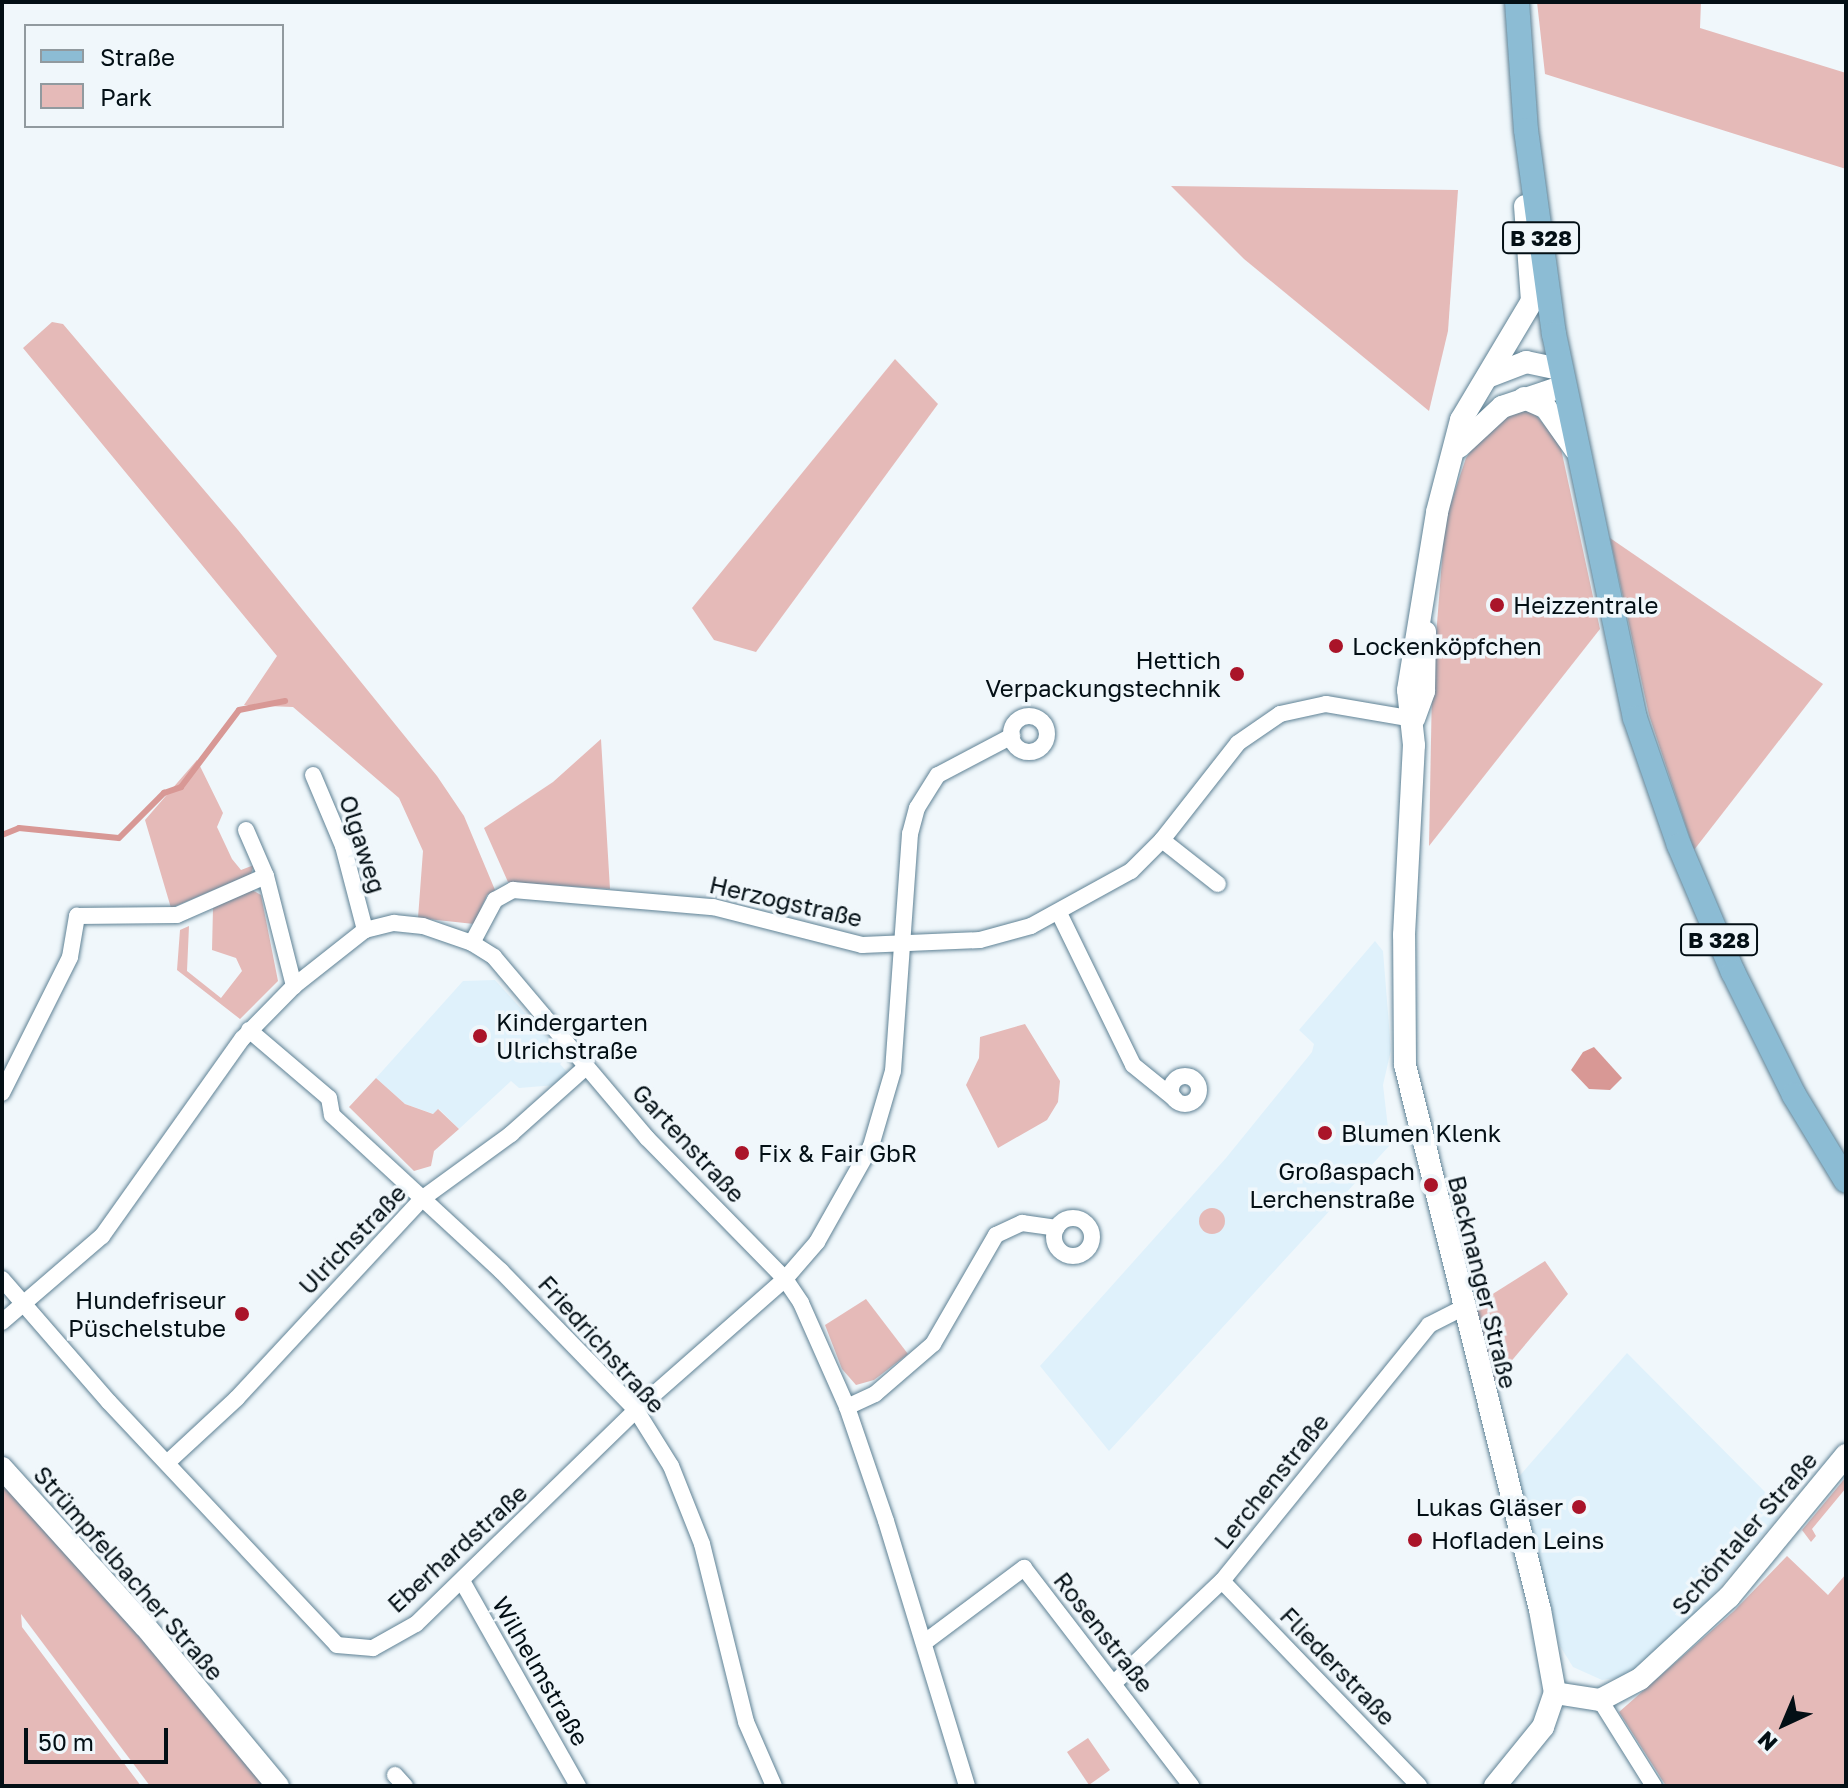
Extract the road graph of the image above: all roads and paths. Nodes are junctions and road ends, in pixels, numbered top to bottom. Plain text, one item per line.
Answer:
1 (1517, 2) edge
2 (1526, 130) junction
3 (1490, 376) junction
4 (1562, 378) junction
5 (1524, 398) junction
6 (1576, 451) junction
7 (1451, 458) junction
8 (1414, 719) junction
9 (1012, 736) dead end
10 (313, 775) dead end
11 (246, 830) dead end
12 (1162, 840) junction
13 (266, 876) junction
14 (1218, 884) dead end
15 (1059, 913) junction
16 (365, 930) junction
17 (472, 943) junction
18 (905, 946) junction
19 (294, 986) junction
20 (249, 1030) junction
21 (586, 1067) junction
22 (2, 1093) edge
23 (1175, 1099) dead end
24 (1846, 1181) edge
25 (423, 1198) junction
26 (1057, 1228) dead end
27 (2, 1279) edge
28 (785, 1279) junction
29 (24, 1306) junction
30 (1462, 1308) junction
31 (2, 1322) edge
32 (847, 1407) junction
33 (636, 1410) junction
34 (1846, 1455) edge
35 (168, 1462) junction
36 (2, 1468) edge
37 (462, 1581) junction
38 (1222, 1581) junction
39 (925, 1642) junction
40 (1114, 1683) junction
41 (1555, 1693) junction
42 (1600, 1700) junction
43 (278, 1786) edge
44 (578, 1786) edge
45 (774, 1786) edge
46 (967, 1786) edge
47 (1191, 1786) edge
48 (1419, 1786) edge
49 (1495, 1786) edge
50 (1654, 1786) edge

1 - 2 main road, B 328
2 - 3 street, Backnanger Straße
2 - 4 main road, B 328
3 - 4 street
3 - 7 street, Backnanger Straße
4 - 5 street
4 - 6 main road, B 328
5 - 6 street
5 - 7 street
6 - 24 main road, B 328
7 - 8 street, Backnanger Straße
8 - 12 street, Herzogstraße
8 - 30 street, Backnanger Straße
9 - 18 street, Eberhardstraße
10 - 16 street, Olgaweg
11 - 13 street
12 - 14 street
12 - 15 street, Herzogstraße
13 - 19 street
13 - 22 street
15 - 18 street, Herzogstraße
15 - 23 street
16 - 17 street, Gartenstraße
16 - 19 street, Gartenstraße
17 - 18 street, Herzogstraße
17 - 21 street, Gartenstraße
18 - 28 street, Eberhardstraße
19 - 20 street, Gartenstraße
20 - 25 street, Friedrichstraße
20 - 29 street, Gartenstraße
21 - 25 street, Ulrichstraße
21 - 28 street, Gartenstraße
25 - 33 street, Friedrichstraße
25 - 35 street, Ulrichstraße
26 - 32 street
27 - 29 street, Eberhardstraße
28 - 32 street, Gartenstraße
28 - 33 street, Eberhardstraße
29 - 31 street, Gartenstraße
29 - 35 street, Eberhardstraße
30 - 38 street, Lerchenstraße
30 - 41 street, Backnanger Straße
32 - 39 street, Gartenstraße
33 - 37 street, Eberhardstraße
33 - 45 street, Friedrichstraße
34 - 42 street, Schöntaler Straße
35 - 37 street, Eberhardstraße
36 - 43 street, Strümpfelbacher Straße
37 - 44 street, Wilhelmstraße
38 - 40 street, Lerchenstraße
38 - 48 street, Fliederstraße
39 - 40 street, Rosenstraße
39 - 46 street, Gartenstraße
40 - 47 street, Rosenstraße
41 - 42 street
41 - 49 street
42 - 50 street

